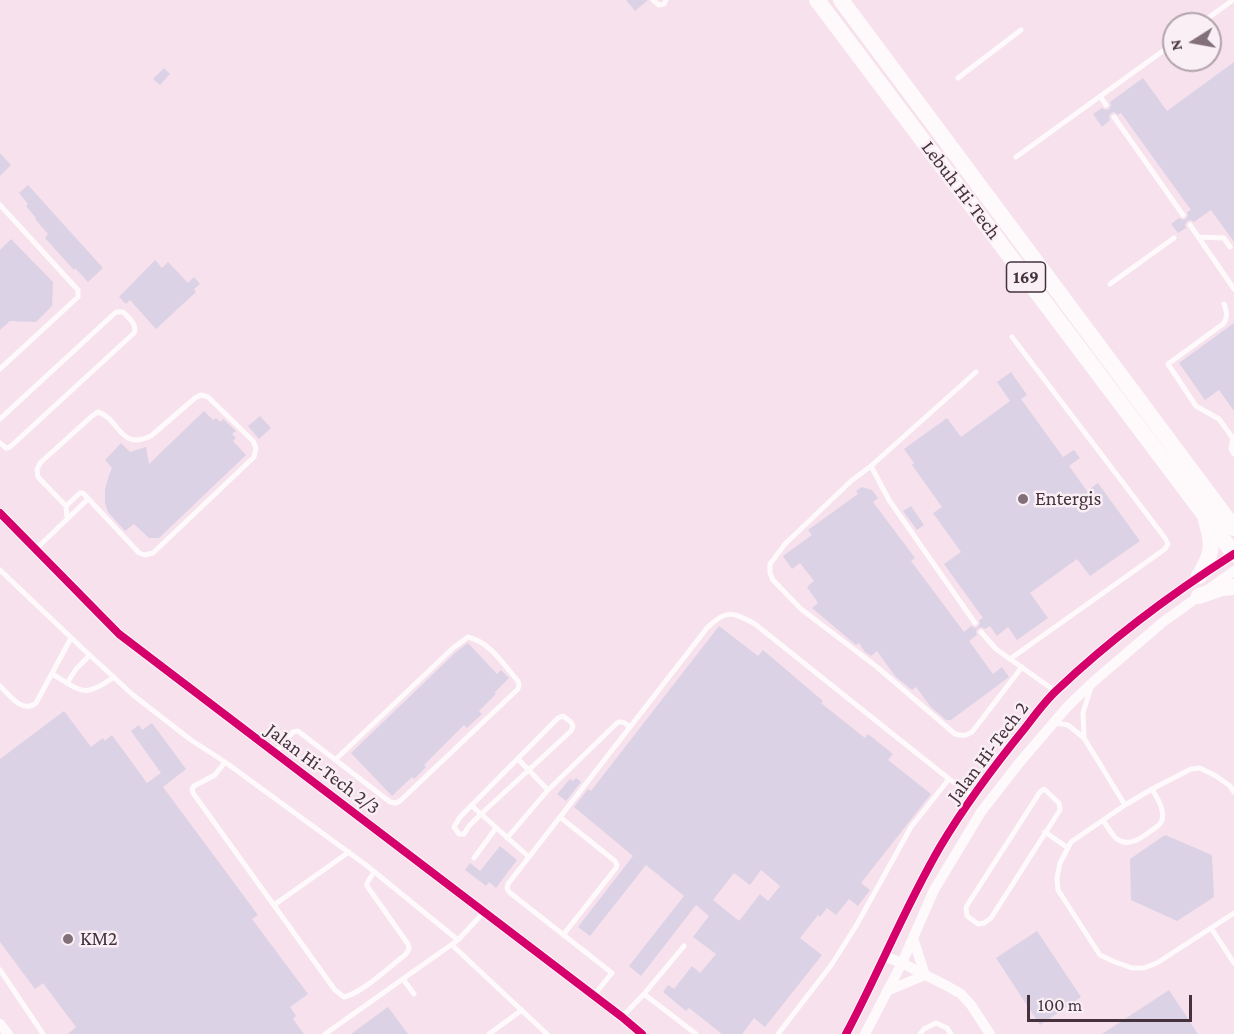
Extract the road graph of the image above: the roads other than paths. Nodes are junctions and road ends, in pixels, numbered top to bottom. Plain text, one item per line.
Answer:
1 (653, 0) edge
2 (666, 0) edge
3 (817, 0) edge
4 (841, 0) edge
5 (1233, 0) edge
6 (1216, 12) edge
7 (1021, 30) dead end
8 (1162, 52) edge
9 (958, 78) dead end
10 (1100, 96) junction
11 (1106, 105) dead end
12 (1114, 117) dead end
13 (1016, 157) dead end
14 (0, 205) edge
15 (1183, 215) dead end
16 (1190, 225) dead end
17 (1198, 237) junction
18 (1174, 238) dead end
19 (1230, 247) dead end
20 (1110, 284) dead end
21 (1234, 287) edge
22 (1224, 304) dead end
23 (1012, 337) dead end
24 (0, 369) edge
25 (976, 372) dead end
26 (0, 419) edge
27 (1233, 437) edge
28 (0, 443) edge
29 (1234, 454) edge
30 (872, 466) junction
31 (88, 499) junction
32 (66, 506) junction
33 (1203, 511) junction
34 (0, 513) edge
35 (1227, 514) edge
36 (67, 519) junction
37 (1234, 528) edge
38 (36, 549) junction
39 (1234, 554) edge
40 (1234, 571) edge
41 (1, 573) edge
42 (1199, 576) junction
43 (1234, 587) edge
44 (1199, 596) junction
45 (975, 623) dead end
46 (981, 632) dead end
47 (72, 638) junction
48 (90, 655) junction
49 (1010, 659) junction
50 (1022, 668) junction
51 (52, 674) junction
52 (114, 677) junction
53 (1093, 682) junction
54 (67, 683) junction
55 (0, 686) edge
56 (1055, 691) junction
57 (1052, 723) junction
58 (630, 727) junction
59 (1084, 738) junction
60 (275, 753) junction
61 (518, 759) junction
62 (335, 760) junction
63 (225, 762) junction
64 (528, 770) junction
65 (950, 779) junction
66 (1152, 789) junction
67 (548, 790) junction
68 (1234, 792) edge
69 (973, 796) junction
70 (1125, 805) junction
71 (472, 806) junction
72 (481, 814) junction
73 (560, 817) junction
74 (1102, 820) junction
75 (496, 828) junction
76 (1045, 832) junction
77 (507, 838) junction
78 (1068, 848) junction
79 (349, 852) junction
80 (529, 857) junction
81 (474, 858) dead end
82 (374, 872) junction
83 (274, 905) junction
84 (484, 912) junction
85 (1234, 913) edge
86 (1211, 928) junction
87 (563, 935) junction
88 (913, 938) junction
89 (458, 940) junction
90 (452, 945) junction
91 (684, 946) dead end
92 (884, 956) junction
93 (902, 963) junction
94 (1234, 963) edge
95 (0, 970) edge
96 (925, 975) junction
97 (403, 979) junction
98 (887, 992) junction
99 (414, 994) dead end
100 (644, 994) junction
101 (594, 995) junction
102 (522, 1010) junction
103 (622, 1017) junction
104 (0, 1024) edge
105 (8, 1034) edge
106 (44, 1034) edge
107 (326, 1034) edge
108 (489, 1034) edge
109 (547, 1034) edge
110 (642, 1034) edge
111 (696, 1034) edge
112 (778, 1034) edge
113 (846, 1034) edge
114 (865, 1034) edge
115 (920, 1034) edge
116 (951, 1034) edge
117 (990, 1034) edge

1 - 2 lane
3 - 33 main road, Lebuh Hi-Tech / 169
4 - 35 main road, Lebuh Hi-Tech / 169
5 - 6 lane
7 - 9 lane
8 - 10 lane
10 - 11 lane
10 - 13 lane
12 - 15 lane
14 - 24 lane
16 - 17 lane
17 - 19 lane
17 - 21 lane
18 - 20 lane
22 - 27 lane
23 - 49 lane
25 - 30 lane
26 - 28 lane
27 - 29 lane
30 - 45 lane
30 - 50 lane
31 - 32 lane
31 - 32 lane
31 - 36 lane
32 - 36 lane
33 - 39 main road, Lebuh Hi-Tech / 169
33 - 42 main road
34 - 38 street, Jalan Hi-Tech 2/3
35 - 37 main road, Lebuh Hi-Tech / 169
36 - 38 lane
38 - 60 street, Jalan Hi-Tech 2/3
39 - 42 street, Jalan Hi-Tech 2
40 - 44 street, Jalan Hi-Tech 2
41 - 47 lane
42 - 56 street, Jalan Hi-Tech 2
43 - 44 main road
44 - 53 street, Jalan Hi-Tech 2
46 - 49 lane
47 - 48 lane
47 - 51 lane
48 - 52 lane
48 - 54 lane
49 - 50 lane
50 - 56 lane
51 - 54 lane
51 - 55 lane
52 - 54 lane
52 - 63 lane
53 - 57 street, Jalan Hi-Tech 2
53 - 59 lane
56 - 69 street, Jalan Hi-Tech 2
57 - 59 lane
57 - 88 street, Jalan Hi-Tech 2
58 - 65 lane
58 - 67 lane
58 - 73 lane
59 - 70 lane
60 - 62 lane
60 - 84 street, Jalan Hi-Tech 2/3
61 - 64 lane
61 - 64 lane
61 - 71 lane
62 - 62 lane
63 - 79 lane
63 - 83 lane
64 - 67 lane
64 - 72 lane
65 - 69 lane
65 - 112 lane
66 - 68 lane
66 - 70 lane
66 - 74 lane
67 - 77 lane
69 - 92 street, Jalan Hi-Tech 2
70 - 74 lane
71 - 72 lane
71 - 72 lane
72 - 75 lane
73 - 80 lane
73 - 87 lane
74 - 78 lane
75 - 77 lane
75 - 81 lane
76 - 76 lane
76 - 78 lane
77 - 80 lane
78 - 86 lane
79 - 82 lane
79 - 83 lane
80 - 87 lane
82 - 83 lane
82 - 89 lane
84 - 89 lane
84 - 101 street, Jalan Hi-Tech 2/3
85 - 86 lane
86 - 94 lane
87 - 101 lane
88 - 93 street, Jalan Hi-Tech 2
88 - 96 street
89 - 90 lane
90 - 97 lane
90 - 102 lane
91 - 100 lane
92 - 93 street
92 - 113 street, Jalan Hi-Tech 2
93 - 96 street
93 - 98 street, Jalan Hi-Tech 2
95 - 106 lane
96 - 98 street
96 - 117 street
97 - 99 lane
97 - 107 lane
98 - 114 street, Jalan Hi-Tech 2
100 - 103 lane
100 - 111 lane
101 - 103 street, Jalan Hi-Tech 2/3
102 - 108 lane
102 - 109 lane
103 - 110 street, Jalan Hi-Tech 2/3
104 - 105 street
115 - 116 lane

